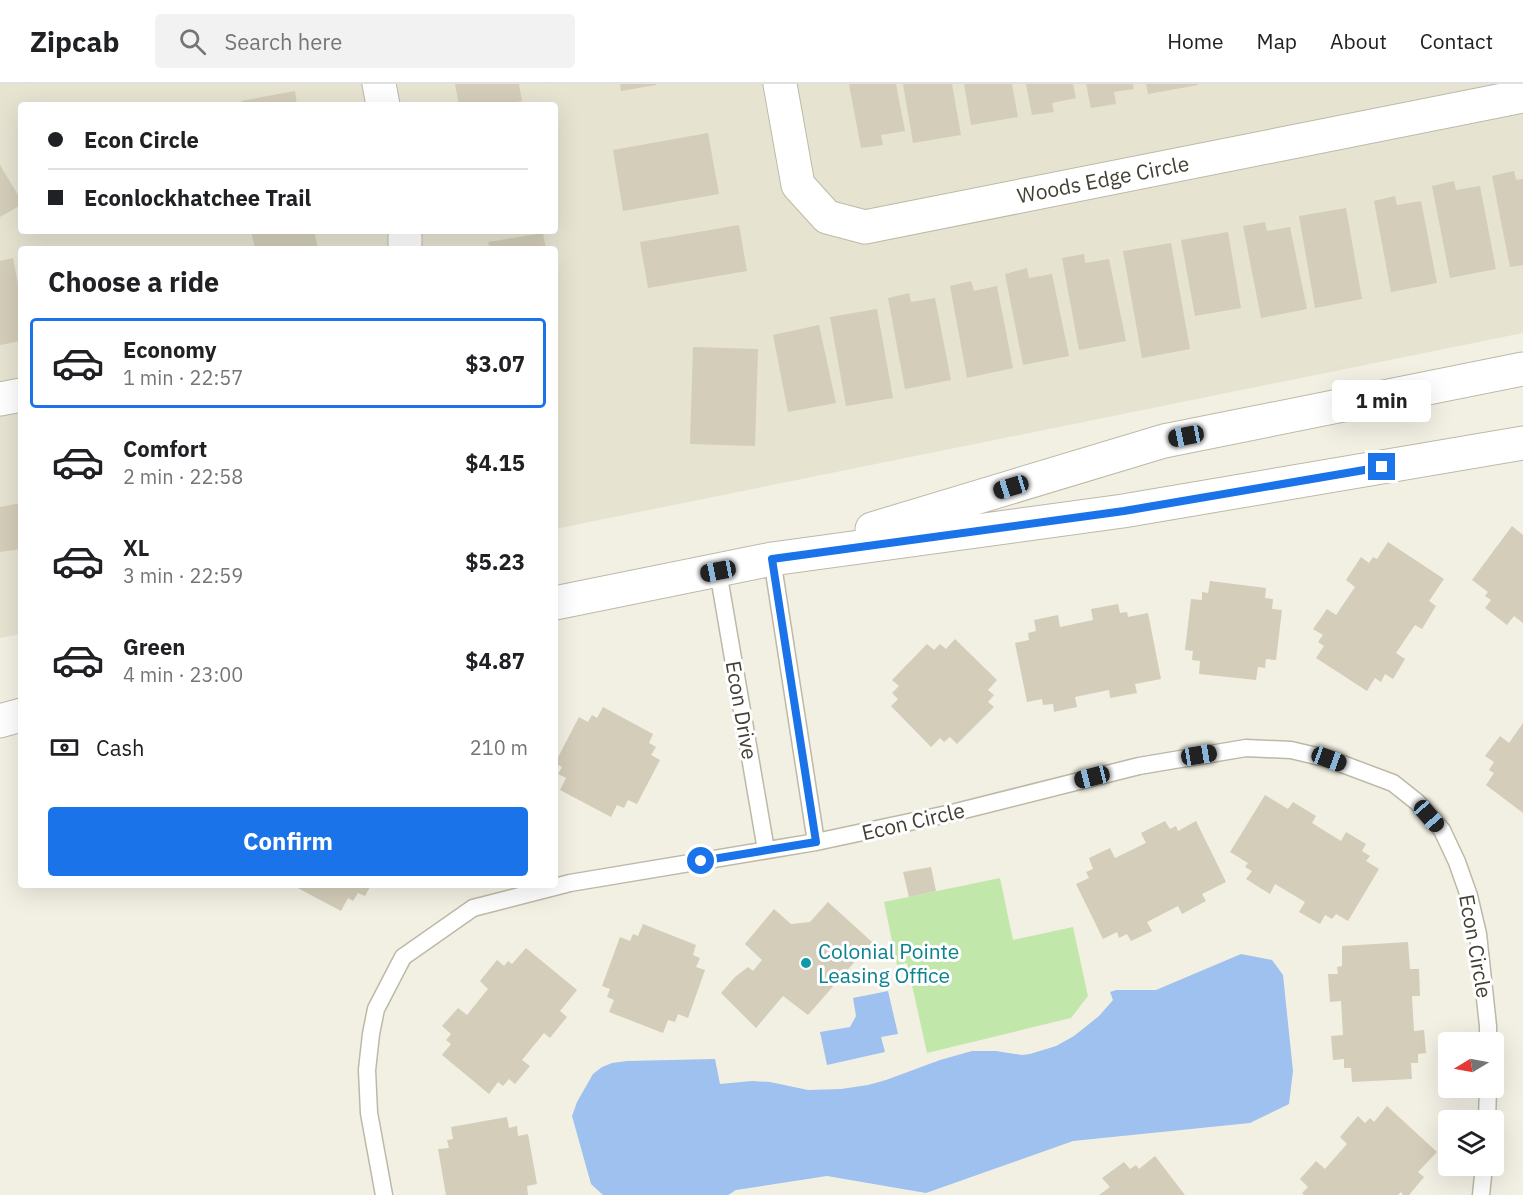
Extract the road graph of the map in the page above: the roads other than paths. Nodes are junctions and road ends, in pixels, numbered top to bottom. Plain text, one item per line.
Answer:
1 (379, 84) edge
2 (780, 84) edge
3 (1523, 96) edge
4 (382, 102) edge
5 (1523, 369) edge
6 (18, 396) edge
7 (0, 399) edge
8 (1523, 443) edge
9 (772, 559) junction
10 (718, 571) junction
11 (558, 602) edge
12 (18, 717) edge
13 (0, 721) edge
14 (816, 842) junction
15 (766, 850) junction
16 (558, 886) edge
17 (551, 888) edge
18 (1488, 1032) edge
19 (1483, 1176) edge
20 (384, 1195) edge
21 (1481, 1195) edge

1 - 4 street
2 - 3 street, Woods Edge Circle
5 - 9 street
6 - 7 street
8 - 9 street
9 - 10 street
9 - 14 lane
10 - 11 street
10 - 15 lane, Econ Drive
12 - 13 street
14 - 15 lane, Econ Circle
14 - 18 lane, Econ Circle
15 - 16 lane, Econ Circle
17 - 20 lane, Econ Circle
19 - 21 lane

